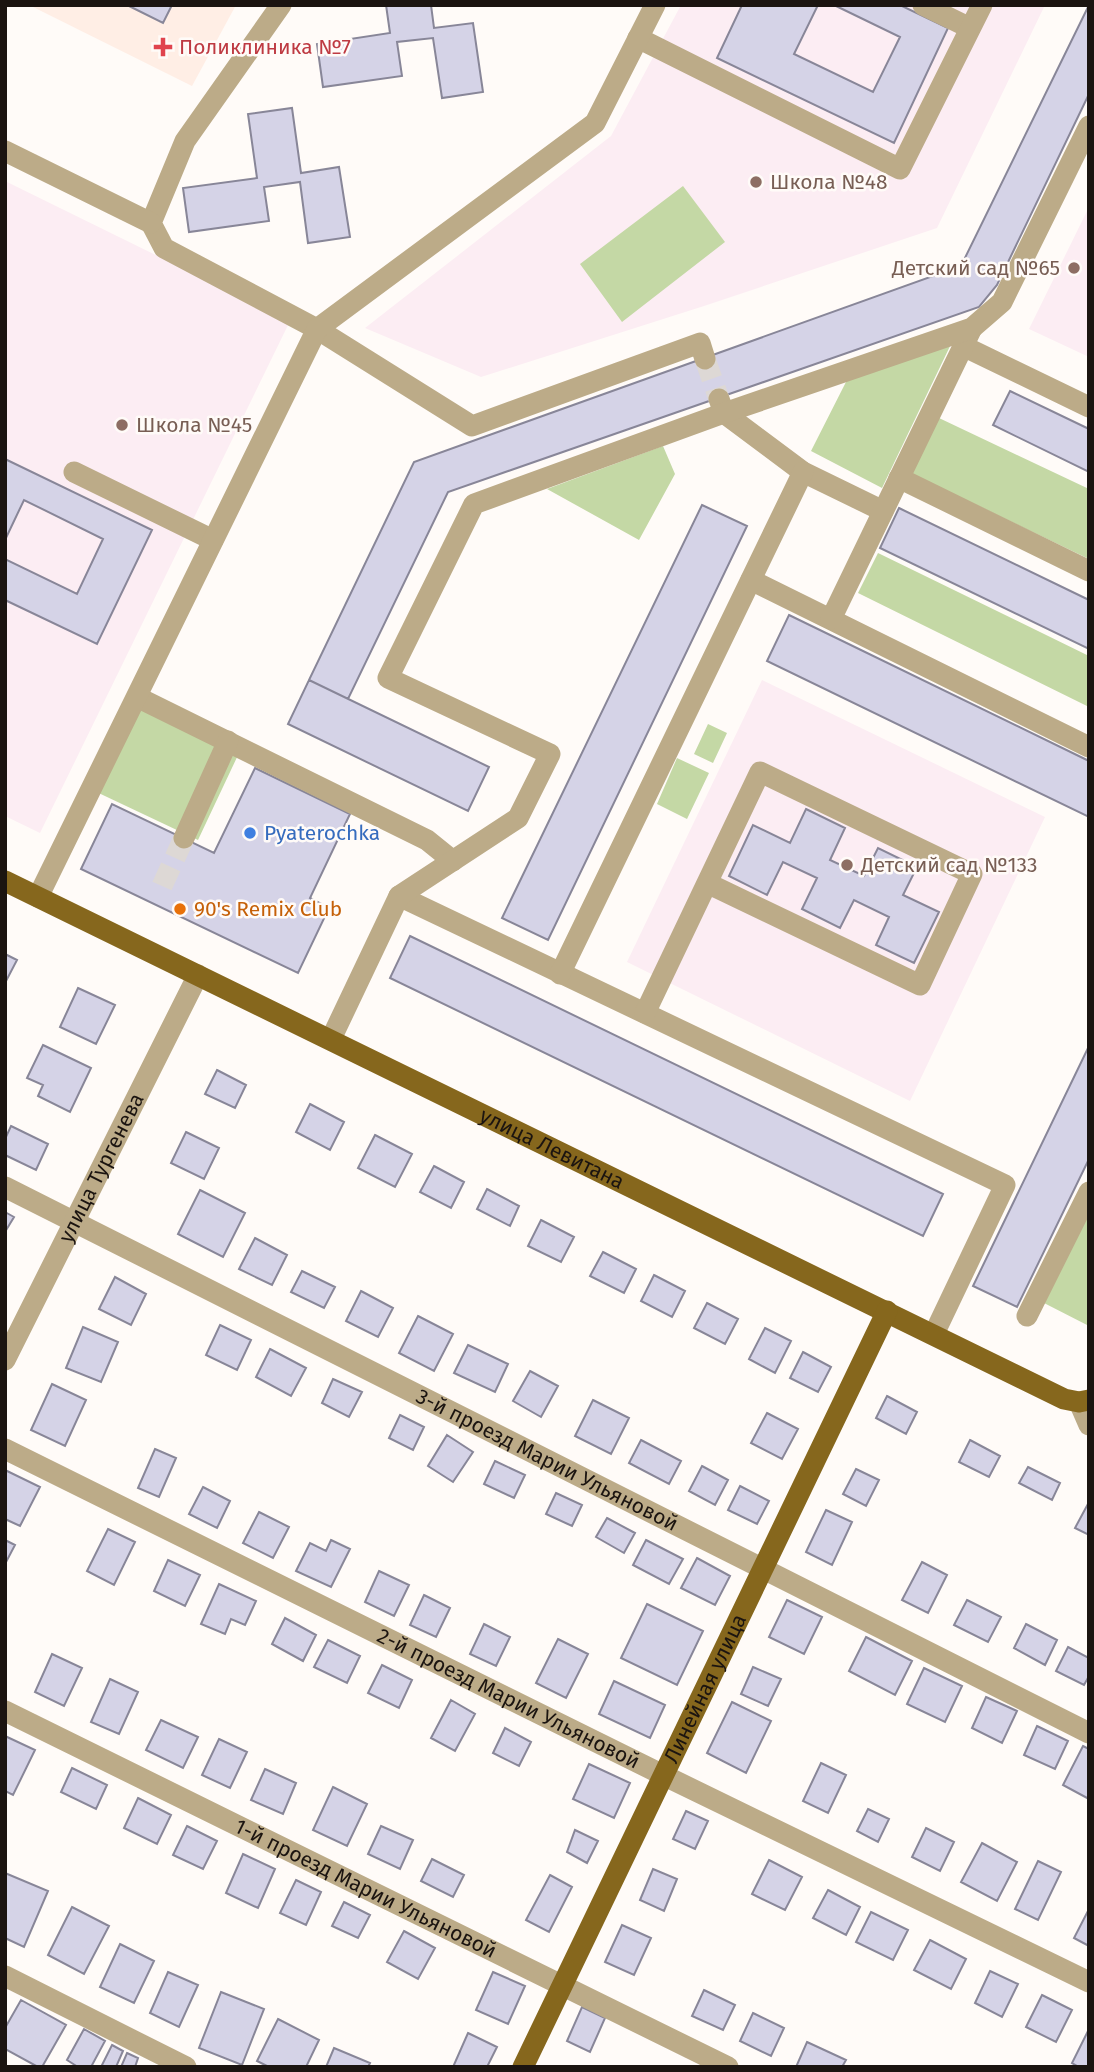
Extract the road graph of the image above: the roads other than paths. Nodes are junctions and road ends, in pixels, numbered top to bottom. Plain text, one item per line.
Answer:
1 (281, 5) edge
2 (654, 5) edge
3 (923, 5) edge
4 (982, 5) edge
5 (970, 28) junction
6 (638, 38) junction
7 (1089, 125) edge
8 (5, 151) edge
9 (151, 223) junction
10 (317, 329) junction
11 (968, 337) junction
12 (705, 359) dead end
13 (721, 406) junction
14 (1089, 407) edge
15 (74, 472) dead end
16 (803, 472) junction
17 (899, 478) junction
18 (883, 511) junction
19 (213, 540) junction
20 (1089, 571) edge
21 (751, 580) junction
22 (831, 619) junction
23 (137, 696) junction
24 (228, 741) junction
25 (1089, 747) edge
26 (184, 838) tunnel mouth
27 (453, 861) junction
28 (5, 881) edge
29 (707, 883) junction
30 (399, 896) junction
31 (38, 897) junction
32 (560, 974) junction
33 (198, 975) junction
34 (645, 1013) junction
35 (331, 1039) junction
36 (5, 1187) edge
37 (1089, 1192) edge
38 (75, 1222) junction
39 (887, 1311) junction
40 (1027, 1316) dead end
41 (934, 1334) junction
42 (5, 1360) edge
43 (1084, 1401) edge
44 (1089, 1424) edge
45 (5, 1449) edge
46 (763, 1569) junction
47 (5, 1711) edge
48 (1089, 1733) edge
49 (663, 1775) junction
50 (7, 1981) edge
51 (1089, 1982) edge
52 (562, 1985) junction
53 (186, 2067) edge
54 (523, 2067) edge
55 (728, 2067) edge

1 - 9 street
2 - 6 street
3 - 5 street
4 - 5 street
5 - 6 street
6 - 10 street
7 - 11 street
8 - 9 street
9 - 10 street
10 - 12 street
10 - 19 street
11 - 13 street
11 - 14 street
11 - 17 street
13 - 16 street
13 - 27 street
15 - 19 street
16 - 18 street
16 - 21 street
17 - 18 street
17 - 20 street
18 - 22 street
19 - 23 street
21 - 22 street
21 - 32 street
22 - 25 street
23 - 24 street
23 - 31 street
24 - 26 street
24 - 27 street
27 - 30 street
28 - 31 main road, улица Левитана
29 - 29 street
29 - 34 street
30 - 32 street
30 - 35 street
31 - 33 main road, улица Левитана
32 - 34 street
33 - 35 main road, улица Левитана
33 - 38 street, улица Тургенева
34 - 41 street
35 - 39 main road, улица Левитана
36 - 38 street, 3-й проезд Марии Ульяновой
37 - 40 street
38 - 42 street, улица Тургенева
38 - 46 street, 3-й проезд Марии Ульяновой
39 - 41 main road, улица Левитана
39 - 46 main road, Линейная улица
41 - 43 main road, улица Левитана
43 - 44 street, улица Левитана
45 - 49 street, 2-й проезд Марии Ульяновой
46 - 48 street, 3-й проезд Марии Ульяновой
46 - 49 main road, Линейная улица
47 - 52 street, 1-й проезд Марии Ульяновой
49 - 51 street, 2-й проезд Марии Ульяновой
49 - 52 main road, Линейная улица
50 - 53 street
52 - 54 main road, Линейная улица
52 - 55 street, 1-й проезд Марии Ульяновой

